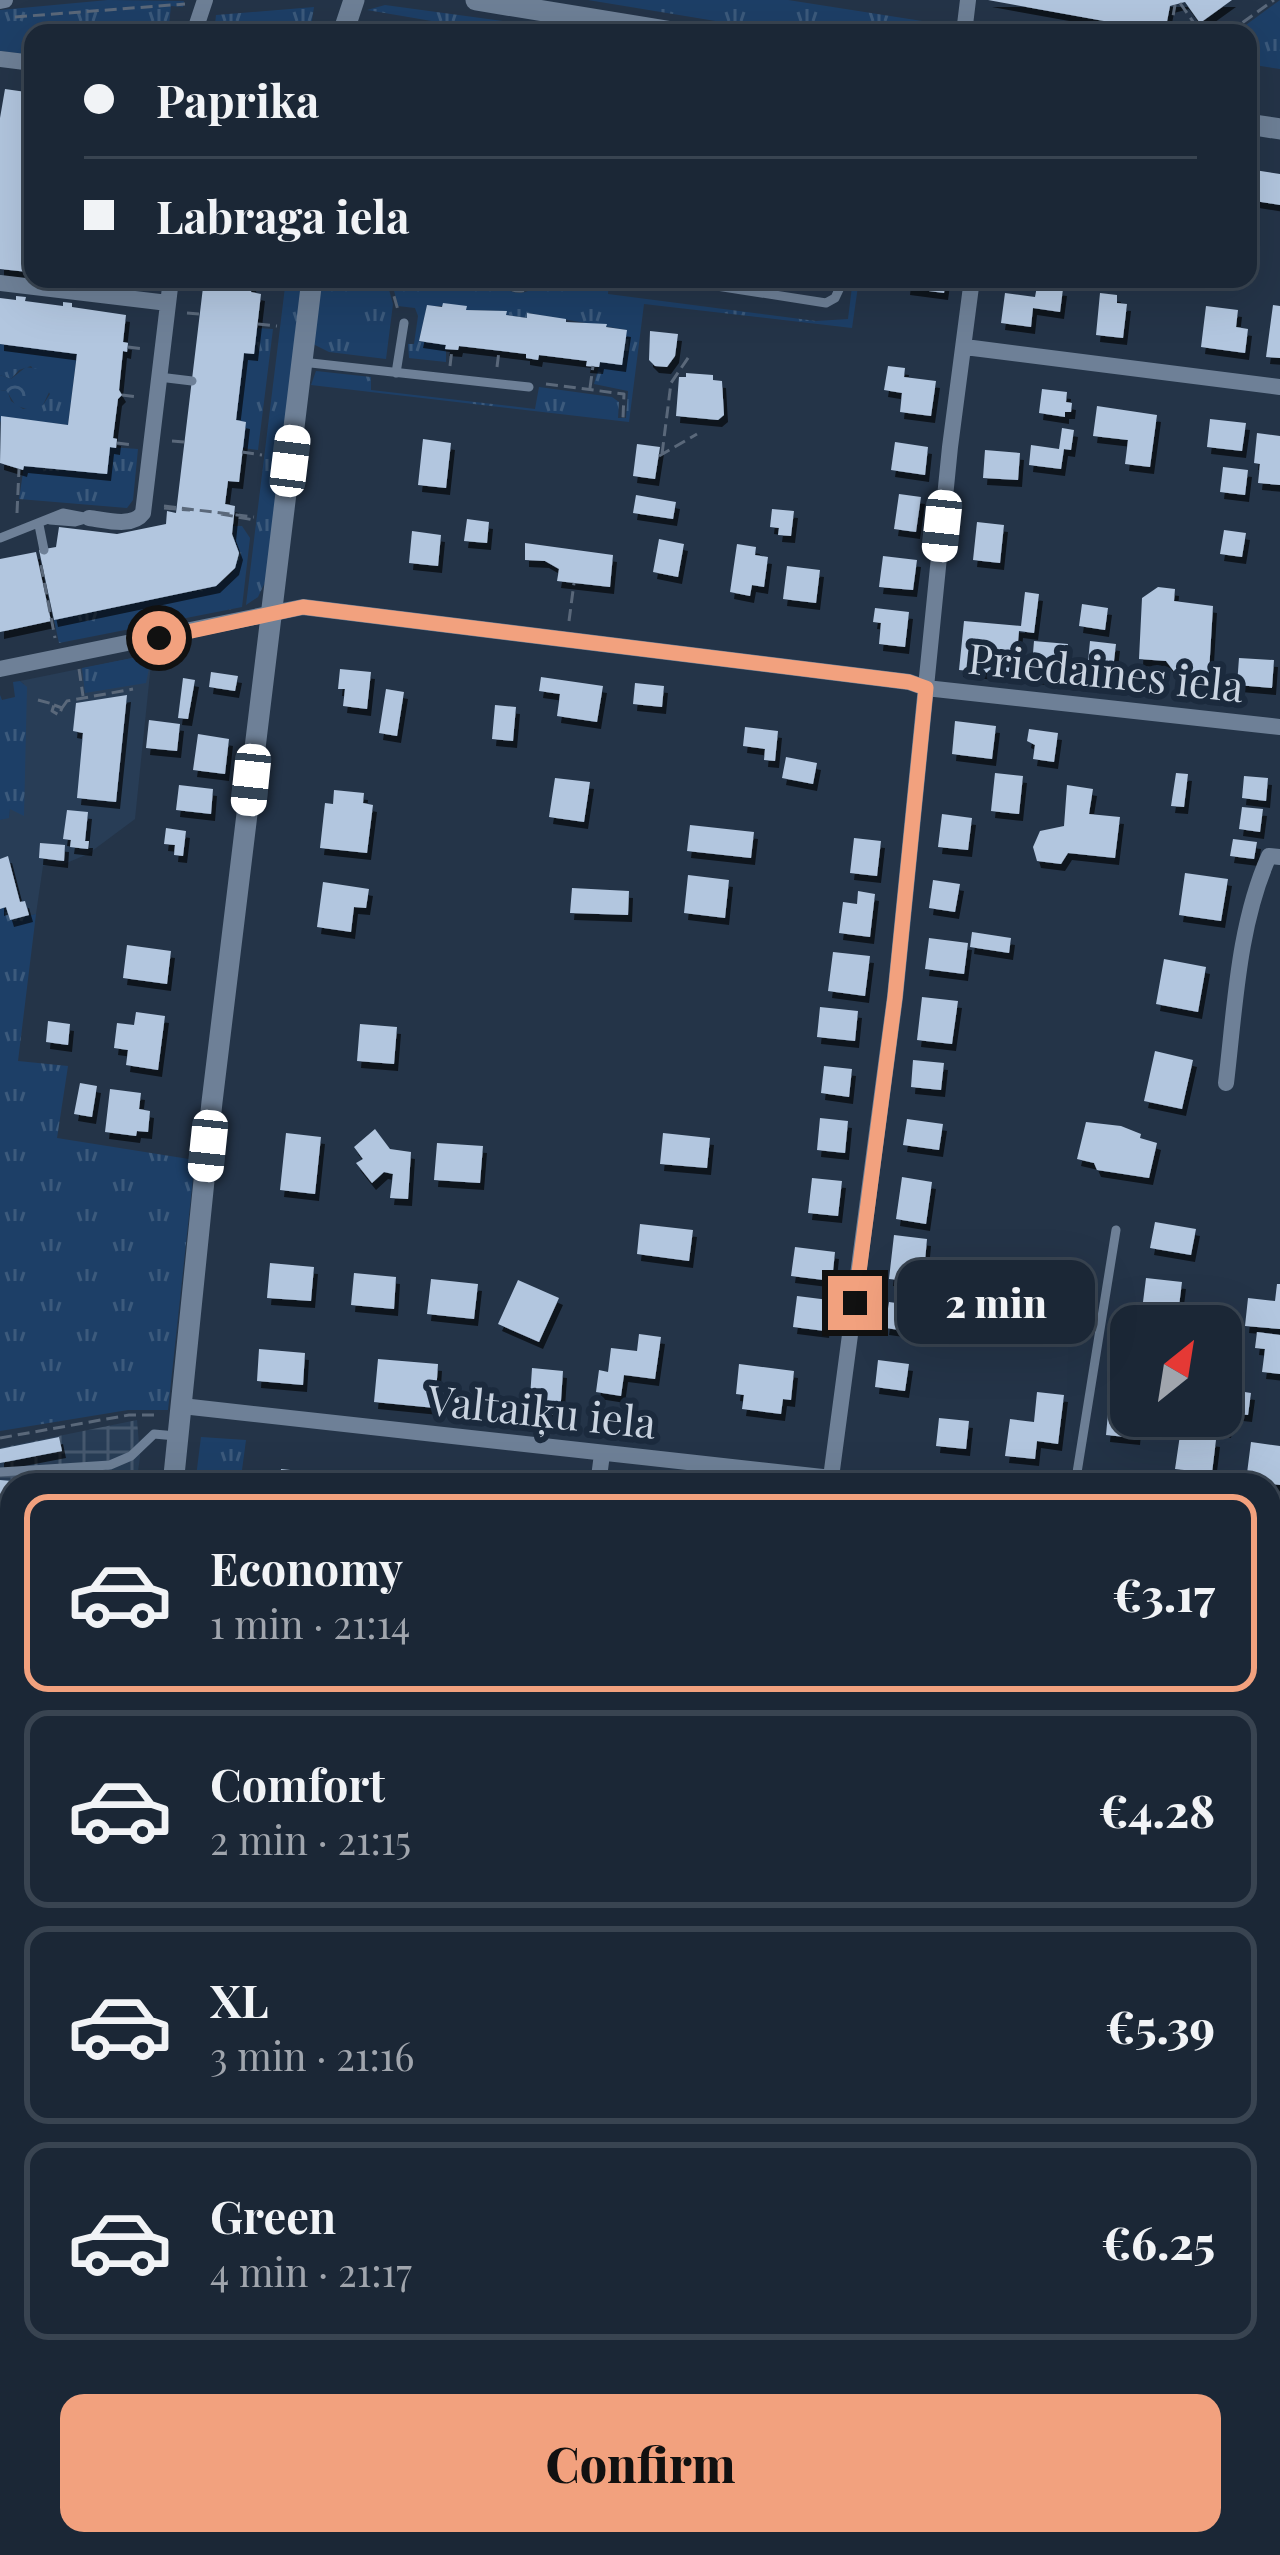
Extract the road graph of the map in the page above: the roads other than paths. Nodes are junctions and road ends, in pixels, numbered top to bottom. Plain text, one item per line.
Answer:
1 (476, 0) edge
2 (574, 8) edge
3 (616, 24) edge
4 (42, 288) edge
5 (170, 288) edge
6 (311, 288) edge
7 (730, 288) edge
8 (840, 288) edge
9 (971, 288) edge
10 (168, 303) junction
11 (398, 322) road end
12 (965, 347) junction
13 (302, 362) junction
14 (396, 373) junction
15 (159, 377) junction
16 (192, 381) dead end
17 (1280, 387) edge
18 (529, 388) dead end
19 (89, 518) joint
20 (44, 523) junction
21 (0, 538) edge
22 (41, 550) road end
23 (270, 616) junction
24 (0, 669) edge
25 (926, 688) junction
26 (1280, 727) edge
27 (1280, 857) edge
28 (1226, 1083) dead end
29 (1116, 1230) dead end
30 (180, 1420) junction
31 (602, 1454) junction
32 (56, 1468) junction
33 (0, 1472) edge
34 (55, 1473) edge
35 (174, 1473) edge
36 (600, 1473) edge
37 (757, 1473) edge
38 (832, 1473) edge
39 (1077, 1473) edge

1 - 2 street
2 - 3 street
4 - 10 street
5 - 10 street
6 - 13 street
7 - 8 lane
9 - 12 street
10 - 15 street
11 - 14 lane
12 - 17 street
12 - 25 street
13 - 14 lane
13 - 23 street
14 - 18 lane
15 - 16 lane
15 - 19 street
19 - 20 lane
20 - 21 lane
20 - 22 lane
23 - 24 street, Priedaines iela
23 - 25 street, Priedaines iela
23 - 30 street
25 - 26 street, Priedaines iela
25 - 38 street
27 - 28 street
29 - 39 lane
30 - 31 street, Valtaiķu iela
30 - 32 lane
30 - 35 street
31 - 36 street
31 - 37 street, Valtaiķu iela
32 - 33 lane
32 - 34 lane

